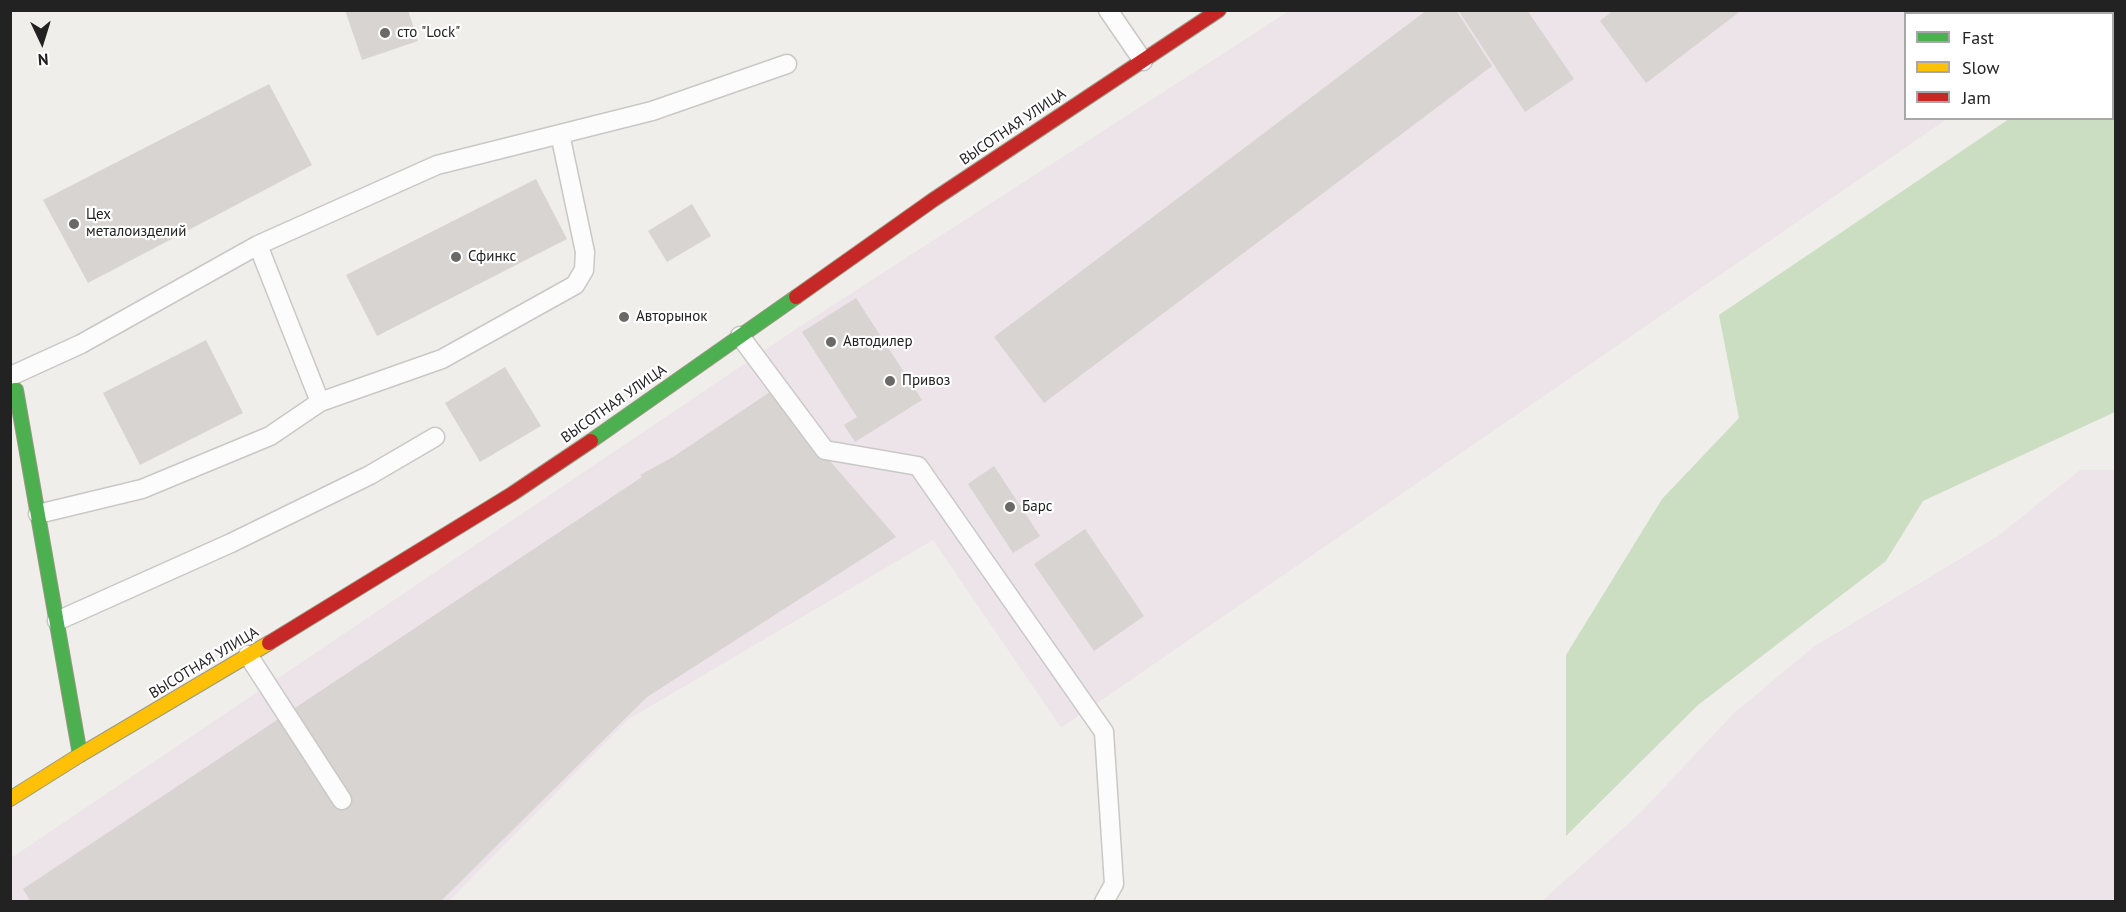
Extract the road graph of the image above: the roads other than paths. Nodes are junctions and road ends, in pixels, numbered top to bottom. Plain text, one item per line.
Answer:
1 (1108, 10) edge
2 (1219, 10) edge
3 (1143, 61) junction
4 (787, 64) dead end
5 (560, 134) junction
6 (258, 245) junction
7 (740, 336) junction
8 (12, 380) edge
9 (320, 402) junction
10 (435, 437) dead end
11 (38, 514) junction
12 (57, 621) junction
13 (248, 655) junction
14 (80, 755) junction
15 (10, 799) edge
16 (342, 800) dead end
17 (1104, 902) edge

1 - 3 lane
2 - 3 street, ВЫСОТНАЯ УЛИЦА
3 - 7 street, ВЫСОТНАЯ УЛИЦА
4 - 5 lane
5 - 6 lane
5 - 9 lane
6 - 8 lane
6 - 9 lane
7 - 13 street, ВЫСОТНАЯ УЛИЦА
7 - 17 lane
8 - 11 street
9 - 11 lane
10 - 12 lane
11 - 12 street
12 - 14 street
13 - 14 street, ВЫСОТНАЯ УЛИЦА
13 - 16 lane
14 - 15 street, ВЫСОТНАЯ УЛИЦА

